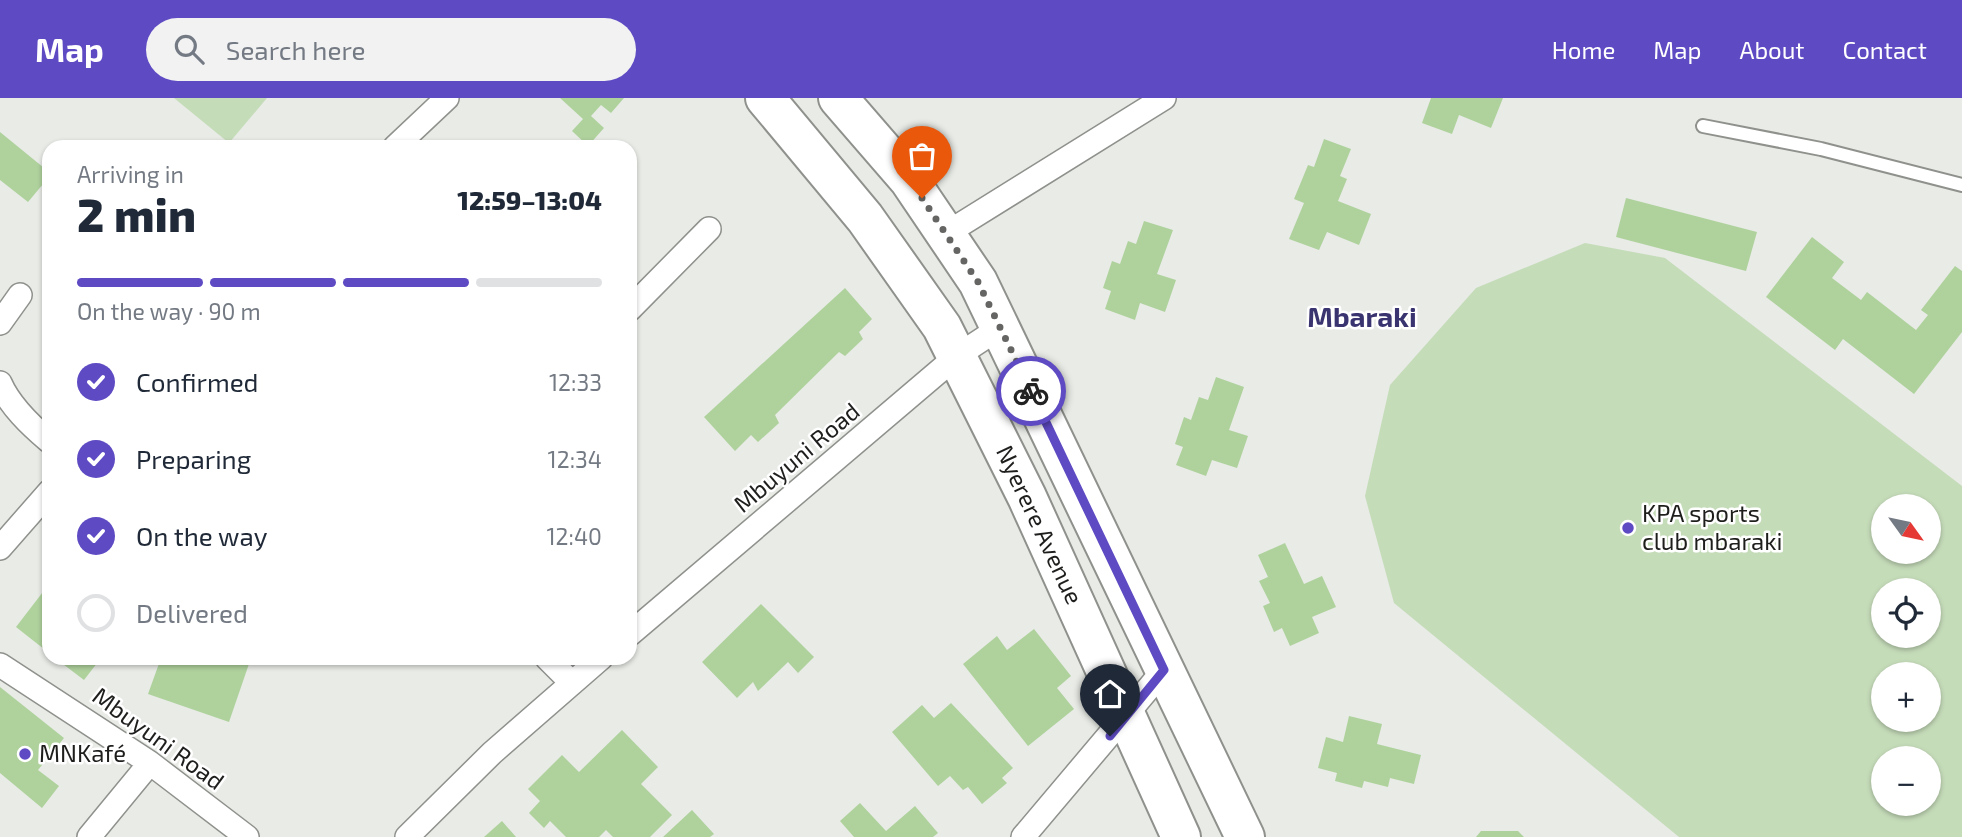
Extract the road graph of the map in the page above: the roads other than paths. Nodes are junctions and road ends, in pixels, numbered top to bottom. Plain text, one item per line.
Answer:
1 (447, 98) edge
2 (765, 98) edge
3 (838, 98) edge
4 (1164, 98) edge
5 (1703, 127) dead end
6 (402, 140) edge
7 (909, 180) junction
8 (1962, 185) edge
9 (865, 218) junction
10 (709, 229) dead end
11 (947, 233) junction
12 (20, 295) dead end
13 (637, 302) edge
14 (0, 323) edge
15 (1001, 327) junction
16 (957, 356) junction
17 (0, 383) edge
18 (42, 434) edge
19 (42, 500) edge
20 (0, 548) edge
21 (637, 628) edge
22 (0, 665) edge
23 (554, 665) edge
24 (593, 665) edge
25 (1164, 670) junction
26 (572, 683) junction
27 (1126, 716) junction
28 (150, 763) junction
29 (1158, 786) junction
30 (89, 837) edge
31 (247, 837) edge
32 (407, 837) edge
33 (1023, 837) edge
34 (1181, 837) edge
35 (1191, 837) edge
36 (1245, 837) edge

1 - 6 street
2 - 9 highway, Nyerere Avenue
3 - 7 highway, Nyerere Avenue
4 - 11 street
5 - 8 lane
7 - 9 highway
7 - 11 highway, Nyerere Avenue
9 - 16 highway, Nyerere Avenue
10 - 13 street
11 - 15 highway, Nyerere Avenue
12 - 14 street
15 - 16 street, Mbuyuni Road
15 - 25 highway, Nyerere Avenue
16 - 21 street, Mbuyuni Road
16 - 27 highway, Nyerere Avenue
17 - 18 street
19 - 20 street
22 - 28 street, Mbuyuni Road
23 - 26 street
24 - 26 street
25 - 27 street
25 - 36 highway, Nyerere Avenue
26 - 32 street
27 - 29 highway, Nyerere Avenue
27 - 33 street
28 - 30 street
28 - 31 street, Mbuyuni Road
29 - 34 highway, Nyerere Avenue
29 - 35 highway

